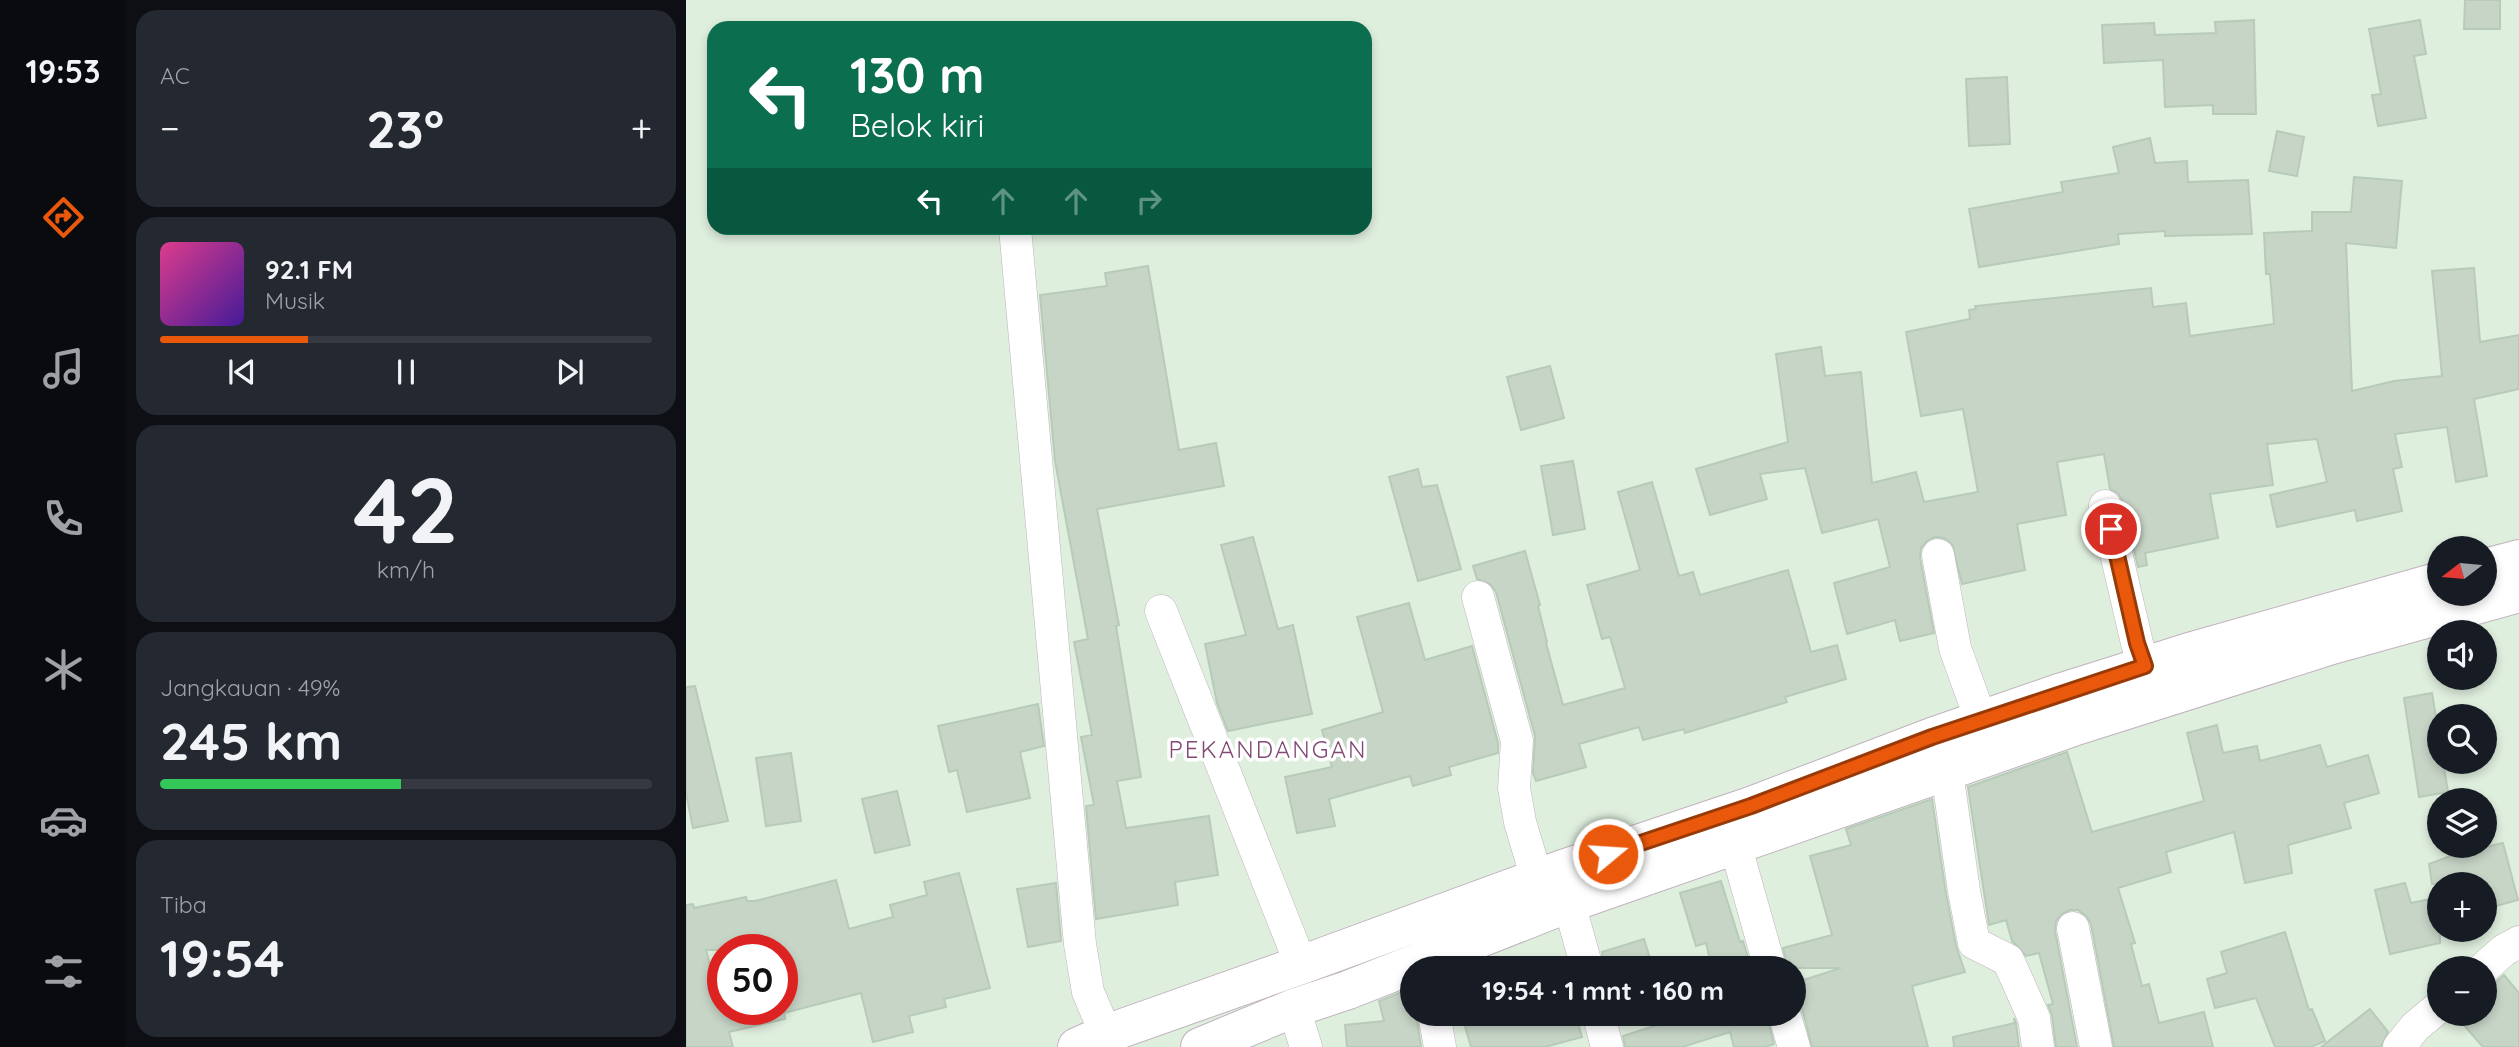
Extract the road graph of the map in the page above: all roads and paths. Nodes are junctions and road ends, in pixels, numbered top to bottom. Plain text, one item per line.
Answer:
1 (1015, 235) edge
2 (2105, 506) dead end
3 (1938, 555) dead end
4 (2519, 559) edge
5 (2497, 565) edge
6 (2427, 585) edge
7 (2519, 593) edge
8 (1478, 597) dead end
9 (1161, 611) dead end
10 (2146, 670) junction
11 (1977, 710) junction
12 (1947, 772) junction
13 (1735, 844) junction
14 (1536, 873) junction
15 (1571, 909) junction
16 (2073, 928) dead end
17 (2519, 942) edge
18 (1295, 952) junction
19 (1442, 956) edge
20 (1584, 956) edge
21 (1767, 956) edge
22 (2497, 956) edge
23 (1400, 971) edge
24 (1294, 1008) junction
25 (2427, 1017) edge
26 (1436, 1026) edge
27 (1601, 1026) edge
28 (1788, 1026) edge
29 (1098, 1043) edge
30 (1200, 1047) edge
31 (1306, 1047) edge
32 (1440, 1047) edge
33 (1607, 1047) edge
34 (1794, 1047) edge
35 (2038, 1047) edge
36 (2096, 1047) edge
37 (2399, 1047) edge

1 - 29 street
2 - 10 street
3 - 11 street
4 - 5 main road
6 - 10 main road
7 - 10 main road
8 - 14 street
9 - 18 street
10 - 11 main road
10 - 12 main road
11 - 14 main road
12 - 13 main road
12 - 35 street
13 - 15 main road
13 - 21 street
14 - 18 main road
15 - 19 main road
15 - 20 street
16 - 36 street
17 - 22 street
18 - 29 main road
23 - 24 main road
24 - 30 main road
24 - 31 street
25 - 37 street
26 - 32 street
27 - 33 street
28 - 34 street

